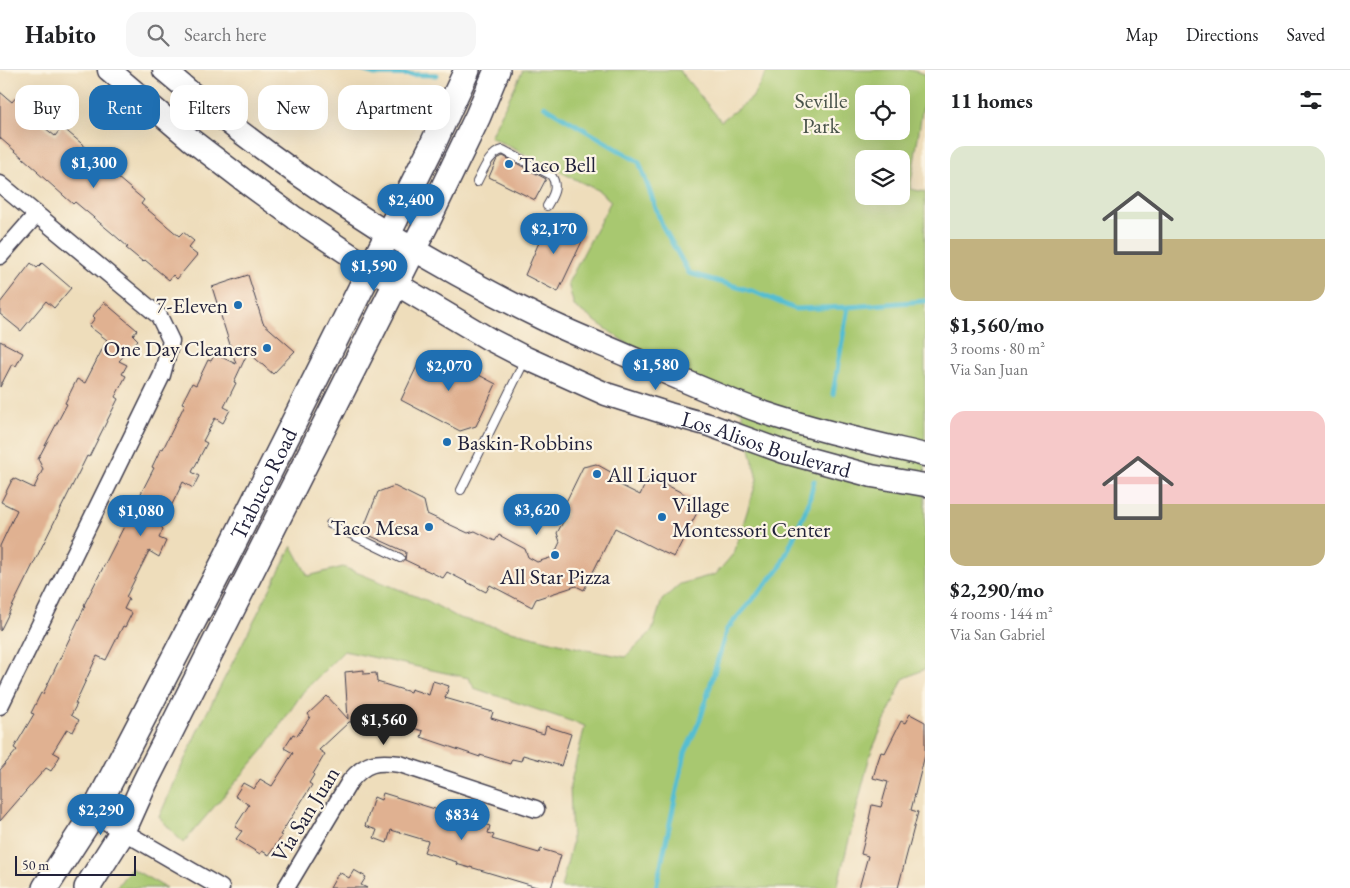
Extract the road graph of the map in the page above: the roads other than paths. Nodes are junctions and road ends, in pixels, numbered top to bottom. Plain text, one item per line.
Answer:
1 (109, 70) edge
2 (164, 70) edge
3 (467, 70) edge
4 (497, 70) edge
5 (477, 182) dead end
6 (0, 184) edge
7 (547, 206) dead end
8 (36, 215) junction
9 (388, 234) junction
10 (413, 250) junction
11 (0, 256) edge
12 (370, 269) junction
13 (396, 283) junction
14 (526, 358) junction
15 (679, 378) junction
16 (669, 414) junction
17 (925, 454) edge
18 (925, 485) edge
19 (461, 490) dead end
20 (330, 524) dead end
21 (400, 558) dead end
22 (0, 706) edge
23 (536, 809) dead end
24 (94, 814) junction
25 (124, 831) junction
26 (45, 888) edge
27 (87, 888) edge
28 (221, 888) edge
29 (286, 888) edge

1 - 12 main road, Los Alisos Boulevard
2 - 9 main road, Los Alisos Boulevard
3 - 9 main road, Trabuco Road
4 - 10 main road, Trabuco Road
5 - 7 lane
6 - 8 street
8 - 11 street
8 - 22 street
9 - 10 main road, Los Alisos Boulevard
9 - 12 main road, Trabuco Road
10 - 13 main road, Trabuco Road
10 - 15 main road, Los Alisos Boulevard
12 - 13 main road, Los Alisos Boulevard
12 - 24 main road, Trabuco Road
13 - 14 main road, Los Alisos Boulevard
13 - 25 main road, Trabuco Road
14 - 16 main road, Los Alisos Boulevard
14 - 19 lane
15 - 16 main road
15 - 17 main road, Los Alisos Boulevard
16 - 18 main road, Los Alisos Boulevard
20 - 21 lane
23 - 29 street, Via San Juan
24 - 25 street
24 - 26 main road, Trabuco Road
25 - 27 main road, Trabuco Road
25 - 28 street

